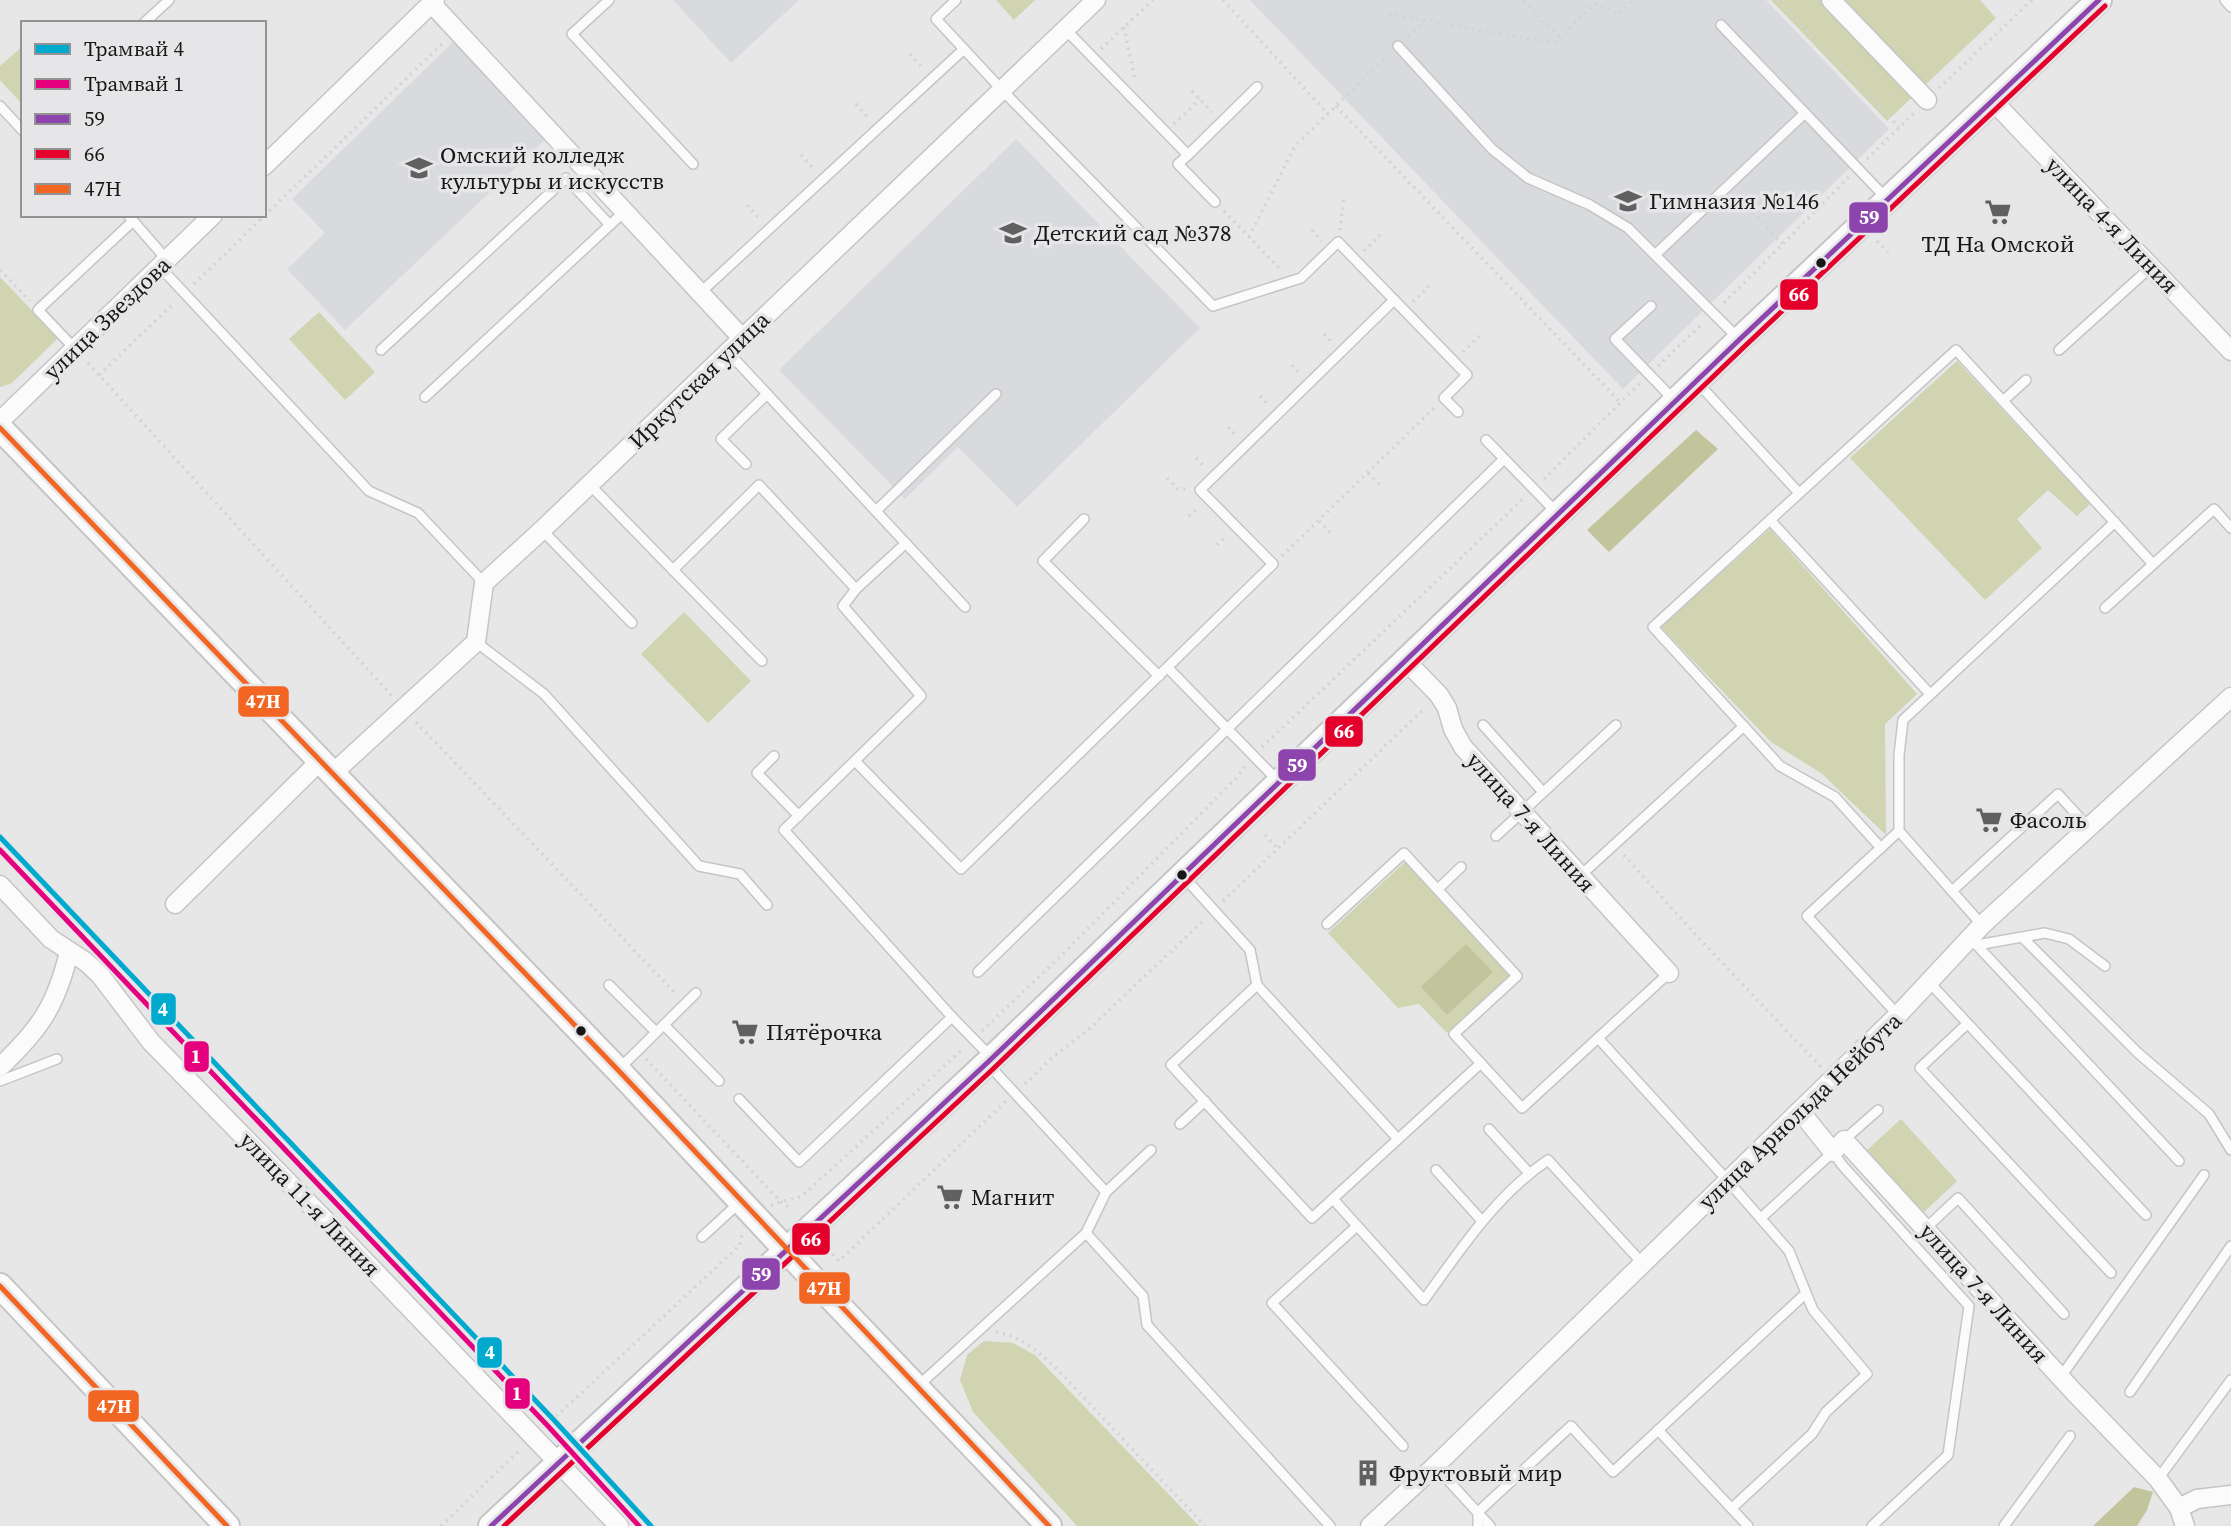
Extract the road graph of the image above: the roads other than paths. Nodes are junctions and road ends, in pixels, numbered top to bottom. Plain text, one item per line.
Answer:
1 (169, 0) edge
2 (609, 0) edge
3 (956, 0) edge
4 (1096, 0) edge
5 (1831, 0) edge
6 (2225, 0) edge
7 (432, 1) edge
8 (2089, 3) edge
9 (2231, 7) edge
10 (146, 21) edge
11 (1721, 25) dead end
12 (1065, 29) junction
13 (1398, 46) road end
14 (964, 49) junction
15 (1257, 87) dead end
16 (1002, 90) junction
17 (1927, 100) road end
18 (1992, 100) junction
19 (0, 106) edge
20 (1805, 113) junction
21 (21, 129) edge
22 (1188, 155) junction
23 (266, 164) edge
24 (694, 164) dead end
25 (1887, 199) junction
26 (1215, 202) road end
27 (625, 211) junction
28 (211, 217) edge
29 (131, 218) edge
30 (610, 225) junction
31 (1656, 254) junction
32 (163, 263) junction
33 (2152, 266) junction
34 (700, 293) junction
35 (1394, 300) junction
36 (1651, 306) dead end
37 (742, 338) junction
38 (1739, 340) junction
39 (75, 349) junction
40 (381, 350) dead end
41 (2059, 350) dead end
42 (2231, 351) edge
43 (728, 352) junction
44 (2026, 380) dead end
45 (1696, 381) junction
46 (767, 394) junction
47 (996, 394) dead end
48 (425, 397) dead end
49 (1675, 401) junction
50 (2003, 401) junction
51 (1458, 412) dead end
52 (0, 421) edge
53 (0, 428) edge
54 (1486, 440) dead end
55 (1504, 459) junction
56 (746, 464) dead end
57 (590, 485) junction
58 (1799, 493) junction
59 (876, 511) junction
60 (1558, 514) junction
61 (1084, 519) dead end
62 (1770, 520) junction
63 (2115, 522) junction
64 (2231, 528) edge
65 (542, 530) junction
66 (906, 543) junction
67 (2153, 564) junction
68 (673, 569) junction
69 (484, 583) junction
70 (856, 589) junction
71 (965, 607) dead end
72 (2105, 608) dead end
73 (632, 623) dead end
74 (477, 642) junction
75 (762, 662) dead end
76 (1407, 662) junction
77 (1168, 667) junction
78 (1159, 676) junction
79 (1930, 694) junction
80 (2231, 697) edge
81 (1483, 725) dead end
82 (1616, 725) dead end
83 (1744, 726) junction
84 (1227, 729) junction
85 (774, 756) dead end
86 (855, 761) junction
87 (326, 768) junction
88 (1280, 783) junction
89 (1544, 792) junction
90 (1521, 812) junction
91 (799, 816) junction
92 (2089, 828) junction
93 (1899, 831) junction
94 (1496, 836) dead end
95 (1881, 848) junction
96 (1461, 867) dead end
97 (1183, 876) junction
98 (1580, 876) junction
99 (0, 885) edge
100 (1438, 889) junction
101 (1952, 891) junction
102 (175, 904) dead end
103 (767, 905) dead end
104 (1327, 924) dead end
105 (1976, 936) junction
106 (2023, 938) junction
107 (69, 953) junction
108 (2105, 966) dead end
109 (978, 972) dead end
110 (1669, 973) joint
111 (1928, 982) junction
112 (609, 985) dead end
113 (1257, 985) junction
114 (696, 993) dead end
115 (1898, 1015) junction
116 (952, 1017) junction
117 (1967, 1024) junction
118 (664, 1025) junction
119 (656, 1032) junction
120 (1598, 1038) junction
121 (57, 1059) dead end
122 (990, 1061) junction
123 (1481, 1063) junction
124 (0, 1067) edge
125 (618, 1070) junction
126 (0, 1081) edge
127 (719, 1081) dead end
128 (739, 1099) dead end
129 (1205, 1101) junction
130 (1878, 1110) dead end
131 (1800, 1111) junction
132 (1180, 1124) dead end
133 (1489, 1129) dead end
134 (1398, 1139) junction
135 (1839, 1146) junction
136 (1151, 1150) dead end
137 (2231, 1150) edge
138 (2179, 1161) dead end
139 (1436, 1170) dead end
140 (1529, 1173) junction
141 (2204, 1175) dead end
142 (1728, 1181) junction
143 (1105, 1192) junction
144 (1332, 1199) junction
145 (740, 1201) junction
146 (2146, 1215) dead end
147 (1761, 1218) junction
148 (1482, 1221) junction
149 (1357, 1226) junction
150 (1925, 1229) junction
151 (1086, 1233) junction
152 (702, 1237) dead end
153 (2231, 1245) edge
154 (786, 1250) junction
155 (1643, 1264) junction
156 (2111, 1273) dead end
157 (0, 1286) edge
158 (1805, 1294) junction
159 (2064, 1314) dead end
160 (2060, 1378) junction
161 (2231, 1380) edge
162 (917, 1388) junction
163 (2130, 1392) dead end
164 (1658, 1430) junction
165 (2070, 1436) dead end
166 (1403, 1446) dead end
167 (559, 1462) junction
168 (1435, 1466) junction
169 (2158, 1479) junction
170 (2231, 1495) edge
171 (2176, 1501) junction
172 (1732, 1508) junction
173 (1478, 1512) junction
174 (1372, 1525) edge
175 (227, 1526) edge
176 (491, 1526) edge
177 (620, 1526) edge
178 (1049, 1526) edge
179 (1331, 1526) edge
180 (1478, 1526) edge
181 (1490, 1526) edge
182 (1748, 1526) edge
183 (1872, 1526) edge
184 (2004, 1526) edge
185 (2185, 1526) edge

1 - 10 lane
2 - 24 lane
3 - 14 lane
4 - 12 street, Иркутская улица
5 - 17 street
6 - 9 lane
7 - 23 street
7 - 27 street
8 - 18 main road
11 - 20 lane
12 - 16 street, Иркутская улица
12 - 22 lane
13 - 31 lane
14 - 16 lane
14 - 34 lane
15 - 22 lane
16 - 35 lane
16 - 37 street, Иркутская улица
18 - 25 main road
18 - 33 street, улица 4-я Линия
19 - 21 lane
20 - 25 lane
20 - 31 lane
22 - 26 lane
25 - 38 main road
27 - 30 lane
27 - 34 street
28 - 32 street, улица Звездова
29 - 32 lane
29 - 39 lane
30 - 40 lane
30 - 48 lane
31 - 38 lane
32 - 39 street, улица Звездова
32 - 69 lane
33 - 41 lane
33 - 42 street, улица 4-я Линия
34 - 37 street
35 - 51 lane
35 - 77 lane
36 - 49 lane
37 - 43 street, Иркутская улица
38 - 45 main road
39 - 52 street, улица Звездова
43 - 46 lane
43 - 57 street, Иркутская улица
44 - 50 lane
45 - 49 main road
45 - 58 lane
46 - 56 lane
46 - 59 lane
47 - 59 lane
49 - 60 main road
50 - 58 lane
50 - 63 lane
53 - 87 main road
54 - 55 lane
55 - 60 lane
55 - 84 lane
57 - 65 street, Иркутская улица
57 - 68 lane
58 - 62 lane
59 - 66 lane
60 - 76 main road
61 - 78 lane
62 - 79 lane
62 - 83 lane
63 - 67 lane
63 - 79 lane
64 - 67 lane
65 - 69 street, Иркутская улица
65 - 73 lane
66 - 70 lane
66 - 71 lane
67 - 72 lane
68 - 70 lane
68 - 75 lane
69 - 74 street
70 - 86 lane
74 - 87 street
74 - 103 lane
76 - 88 main road
76 - 90 street, улица 7-я Линия
77 - 78 lane
77 - 84 lane
78 - 86 lane
79 - 93 lane
80 - 92 street, улица Арнольда Нейбута
81 - 89 lane
82 - 89 lane
83 - 95 lane
83 - 98 lane
84 - 88 lane
84 - 109 lane
85 - 91 lane
86 - 91 lane
87 - 102 street
87 - 125 main road
88 - 97 main road
89 - 90 lane
90 - 94 lane
90 - 98 street, улица 7-я Линия
91 - 116 lane
92 - 101 lane
92 - 105 street, улица Арнольда Нейбута
93 - 95 lane
93 - 101 lane
95 - 115 lane
96 - 100 lane
97 - 113 lane
97 - 122 main road
98 - 110 street, улица 7-я Линия
99 - 107 street, улица 11-я Линия
100 - 104 lane
100 - 123 lane
101 - 105 lane
105 - 106 lane
105 - 111 street, улица Арнольда Нейбута
105 - 138 lane
106 - 108 lane
106 - 137 lane
107 - 124 street
107 - 167 street, улица 11-я Линия
110 - 120 lane
111 - 115 street, улица Арнольда Нейбута
111 - 117 lane
112 - 119 lane
113 - 129 lane
113 - 134 lane
114 - 118 lane
115 - 131 street, улица Арнольда Нейбута
116 - 122 lane
116 - 128 lane
117 - 146 lane
117 - 156 lane
118 - 119 lane
118 - 127 lane
119 - 125 lane
120 - 123 lane
120 - 142 lane
121 - 126 lane
122 - 143 lane
122 - 154 main road
123 - 134 lane
125 - 145 main road
129 - 132 lane
129 - 144 lane
130 - 135 lane
131 - 135 street, улица 7-я Линия
131 - 142 street, улица Арнольда Нейбута
133 - 140 lane
134 - 144 lane
135 - 147 lane
135 - 150 street, улица 7-я Линия
135 - 183 lane
136 - 143 lane
139 - 148 lane
140 - 148 lane
140 - 155 lane
141 - 160 lane
142 - 147 lane
142 - 155 street, улица Арнольда Нейбута
143 - 151 lane
144 - 149 lane
145 - 152 lane
145 - 154 main road
147 - 158 lane
148 - 149 lane
149 - 166 lane
150 - 159 lane
150 - 160 street, улица 7-я Линия
151 - 162 lane
151 - 179 lane
153 - 163 lane
154 - 162 main road
154 - 167 main road
155 - 168 street, улица Арнольда Нейбута
157 - 175 main road
158 - 164 lane
158 - 172 lane
160 - 169 street, улица 7-я Линия
161 - 169 lane
162 - 178 main road
164 - 172 lane
164 - 173 lane
165 - 184 lane
167 - 176 main road
167 - 177 street, улица 11-я Линия
168 - 173 lane
168 - 174 street, улица Арнольда Нейбута
169 - 171 street, улица 7-я Линия
170 - 171 street
171 - 185 street
172 - 182 lane
173 - 180 lane
173 - 181 lane

